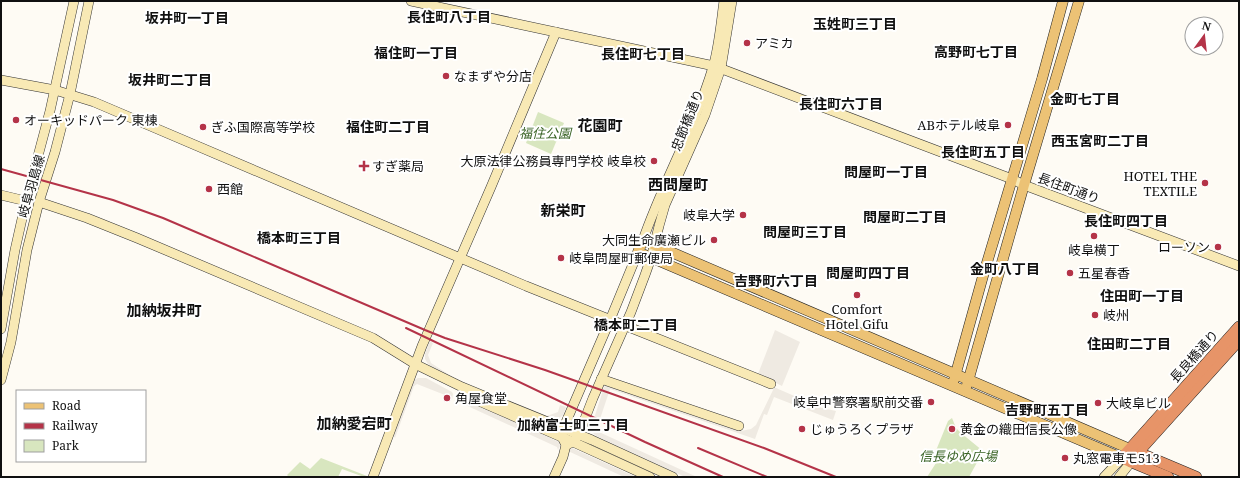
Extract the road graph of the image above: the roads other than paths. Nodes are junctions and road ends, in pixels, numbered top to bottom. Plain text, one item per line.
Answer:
1 (74, 1) edge
2 (89, 1) edge
3 (411, 1) edge
4 (724, 1) edge
5 (732, 1) edge
6 (1063, 1) edge
7 (1079, 1) edge
8 (556, 32) junction
9 (717, 67) junction
10 (1, 80) edge
11 (55, 90) junction
12 (70, 94) junction
13 (1012, 179) junction
14 (1024, 185) junction
15 (1, 195) edge
16 (26, 201) junction
17 (39, 202) junction
18 (643, 240) junction
19 (654, 245) junction
20 (638, 252) junction
21 (651, 258) junction
22 (460, 259) junction
23 (1239, 266) edge
24 (610, 320) junction
25 (624, 326) junction
26 (1239, 327) edge
27 (1, 329) edge
28 (1239, 340) edge
29 (415, 364) junction
30 (956, 374) junction
31 (601, 379) junction
32 (1, 380) edge
33 (969, 380) junction
34 (771, 384) dead end
35 (952, 386) junction
36 (965, 391) junction
37 (739, 426) dead end
38 (568, 437) junction
39 (1134, 450) junction
40 (1126, 460) junction
41 (373, 477) edge
42 (554, 477) edge
43 (650, 477) edge
44 (674, 477) edge
45 (1104, 477) edge
46 (1119, 477) edge
47 (1168, 477) edge
48 (1196, 477) edge

1 - 11 street, 岐阜羽島線
2 - 12 street, 岐阜羽島線
3 - 8 street, 長住町通り
4 - 9 street, 忠節橋通り
5 - 9 street, 忠節橋通り
6 - 13 main road
7 - 14 main road
8 - 9 street, 長住町通り
8 - 22 street
9 - 13 street, 長住町通り
9 - 18 street, 忠節橋通り
9 - 19 street, 忠節橋通り
10 - 11 street
11 - 12 street
11 - 16 street, 岐阜羽島線
12 - 17 street, 岐阜羽島線
12 - 22 street
13 - 14 street, 長住町通り
13 - 30 main road
14 - 23 street, 長住町通り
14 - 33 main road
15 - 16 street
16 - 27 street, 岐阜羽島線
17 - 29 street
17 - 32 street, 岐阜羽島線
18 - 19 main road
18 - 20 main road
19 - 21 street, 忠節橋通り
19 - 30 main road
20 - 21 main road
20 - 24 street
21 - 25 street, 忠節橋通り
21 - 35 main road
22 - 24 street
22 - 29 street
24 - 25 street
24 - 38 street
25 - 31 street, 忠節橋通り
25 - 34 street
26 - 39 highway, 長良橋通り
28 - 39 highway, 長良橋通り
29 - 38 street
29 - 41 street
30 - 33 main road
30 - 35 main road
31 - 37 street
31 - 38 street, 忠節橋通り
33 - 36 main road
33 - 39 main road
35 - 36 main road
36 - 40 main road
38 - 42 street
38 - 43 street
38 - 44 street
39 - 40 highway, 長良橋通り
39 - 48 highway
40 - 45 street
40 - 46 street
40 - 47 highway

